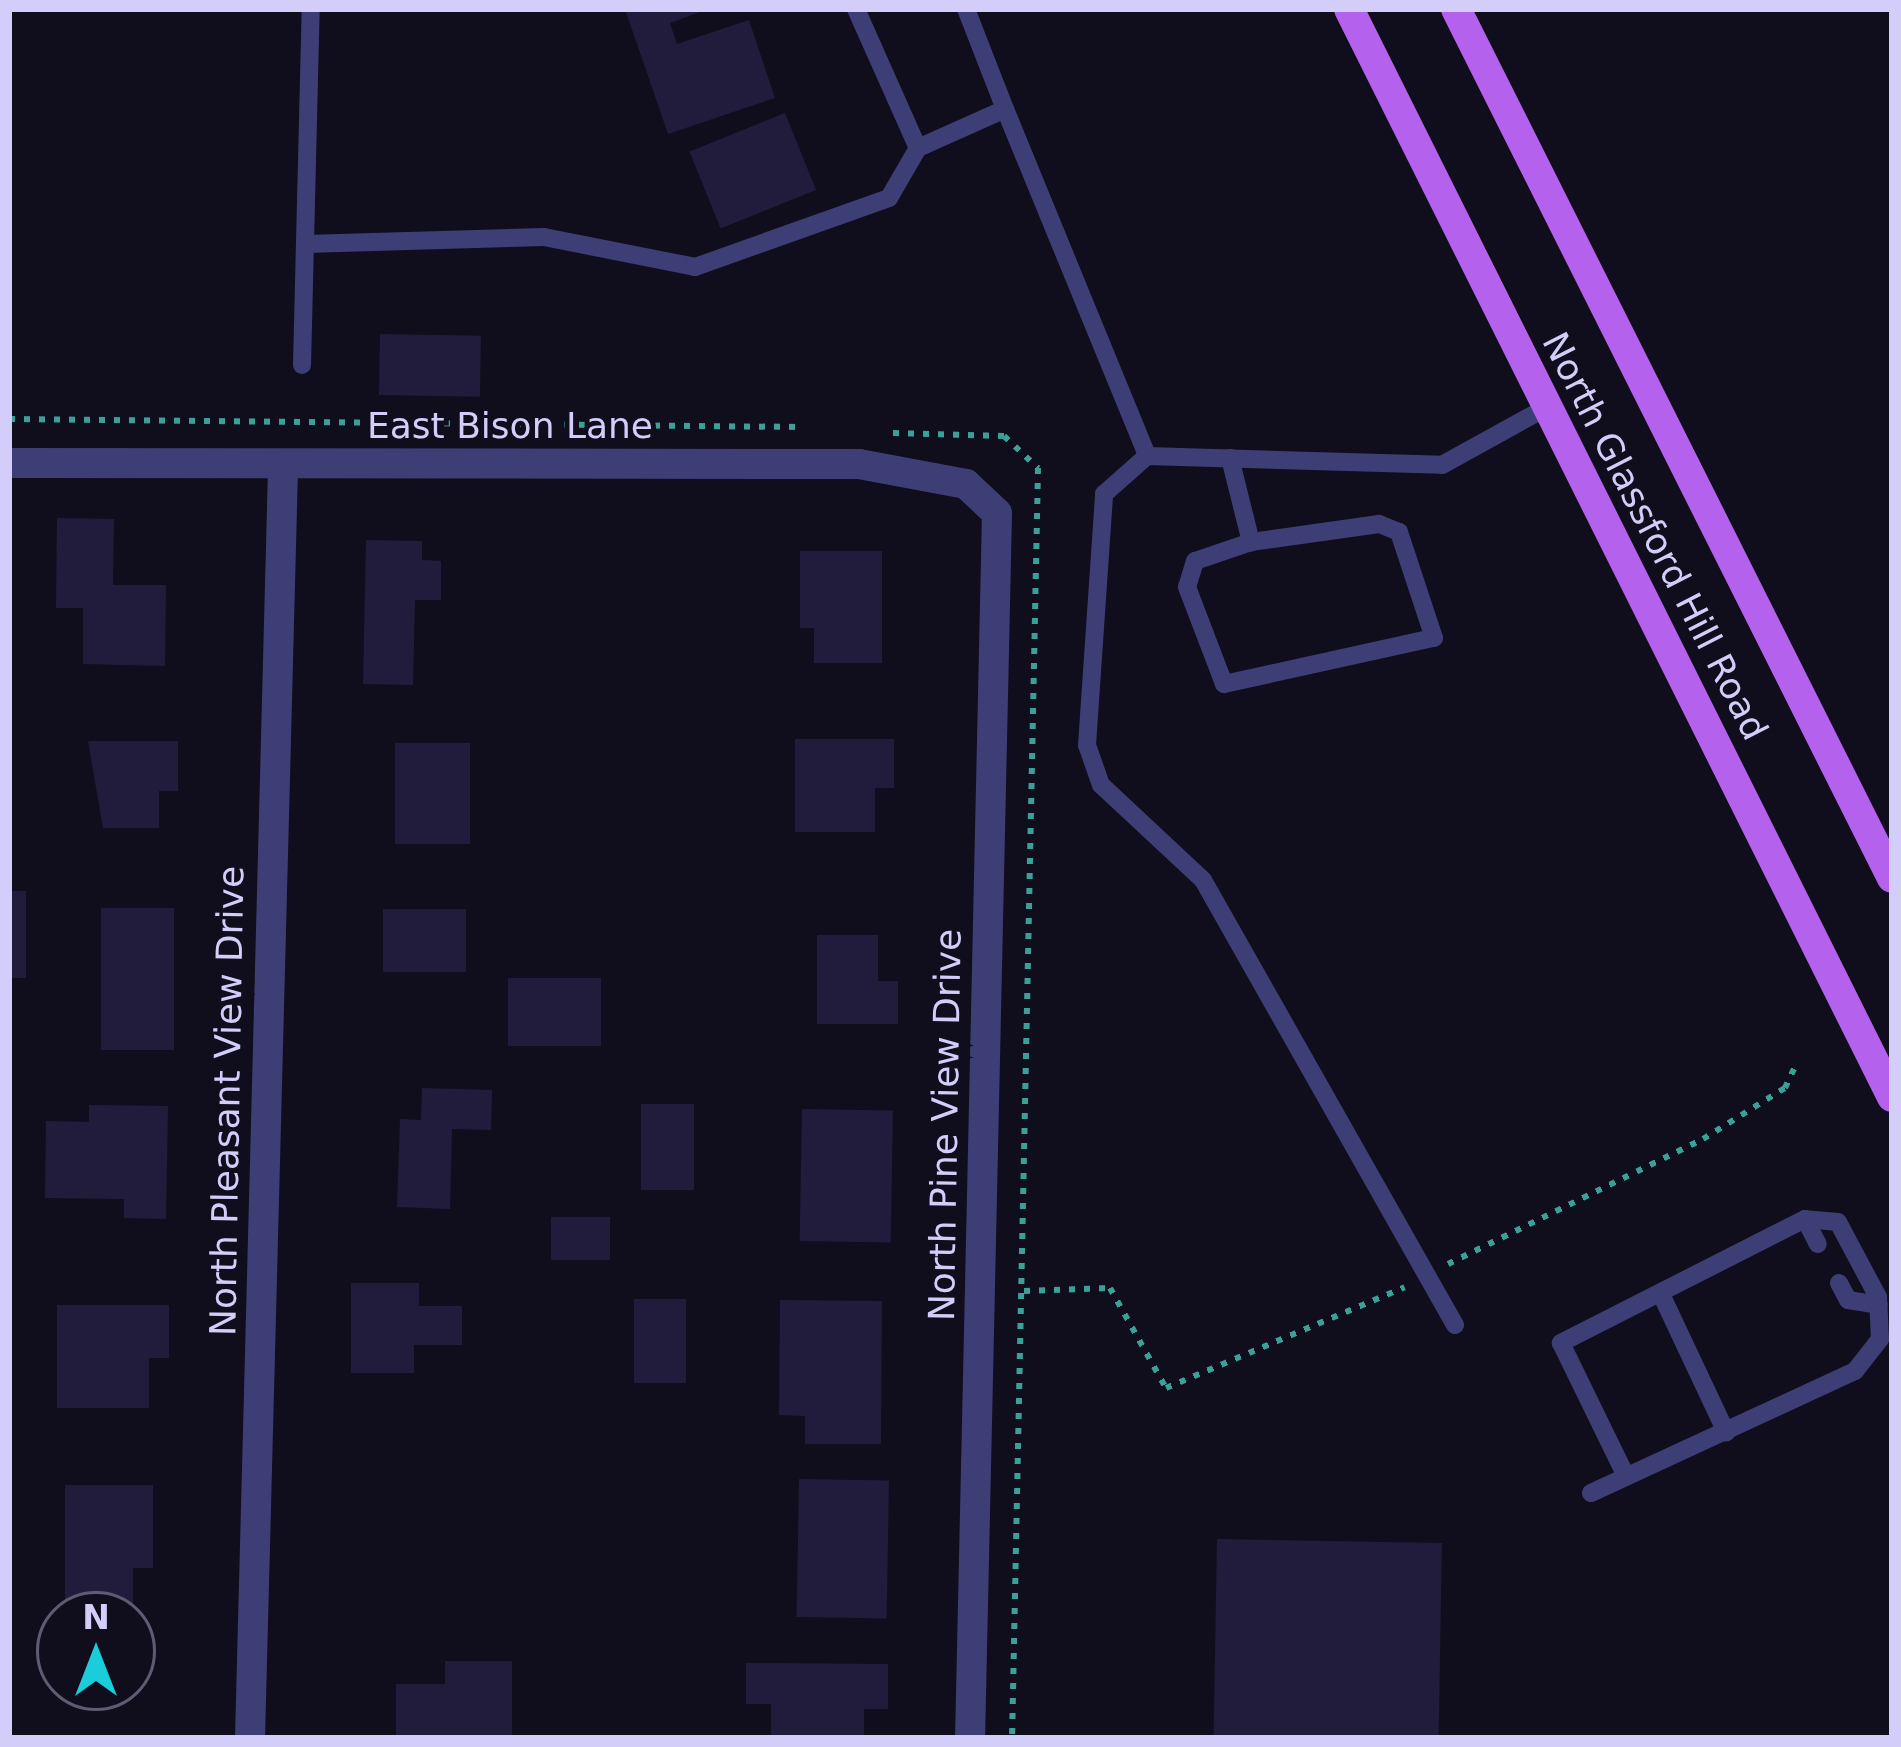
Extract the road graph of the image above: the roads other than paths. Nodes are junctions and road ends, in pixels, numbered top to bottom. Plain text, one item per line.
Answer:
1 (311, 9) edge
2 (856, 9) edge
3 (965, 9) edge
4 (1348, 9) edge
5 (1456, 9) edge
6 (1005, 109) junction
7 (918, 148) junction
8 (305, 244) junction
9 (302, 365) dead end
10 (1547, 406) junction
11 (1147, 456) junction
12 (1230, 458) junction
13 (9, 463) edge
14 (283, 466) junction
15 (997, 513) joint
16 (1251, 542) junction
17 (1892, 878) edge
18 (1892, 1097) edge
19 (1805, 1219) junction
20 (1818, 1244) dead end
21 (1839, 1282) dead end
22 (1661, 1294) junction
23 (1879, 1305) junction
24 (1455, 1325) dead end
25 (1726, 1432) junction
26 (1626, 1476) junction
27 (1591, 1493) dead end
28 (250, 1738) edge
29 (970, 1738) edge

1 - 8 lane
2 - 7 lane
3 - 6 lane
4 - 10 main road, North Glassford Hill Road
5 - 17 main road, North Glassford Hill Road
6 - 7 lane
6 - 11 lane
7 - 8 lane
8 - 9 lane
10 - 12 lane
10 - 18 main road, North Glassford Hill Road
11 - 12 lane
11 - 24 lane
12 - 16 lane
13 - 14 street, East Bison Lane
14 - 15 street, East Bison Lane
14 - 28 street, North Pleasant View Drive
15 - 29 street, North Pine View Drive
16 - 16 lane
19 - 20 lane
19 - 22 lane
19 - 23 lane
21 - 23 lane
22 - 25 lane
22 - 26 lane
23 - 25 lane
25 - 26 lane
26 - 27 lane

